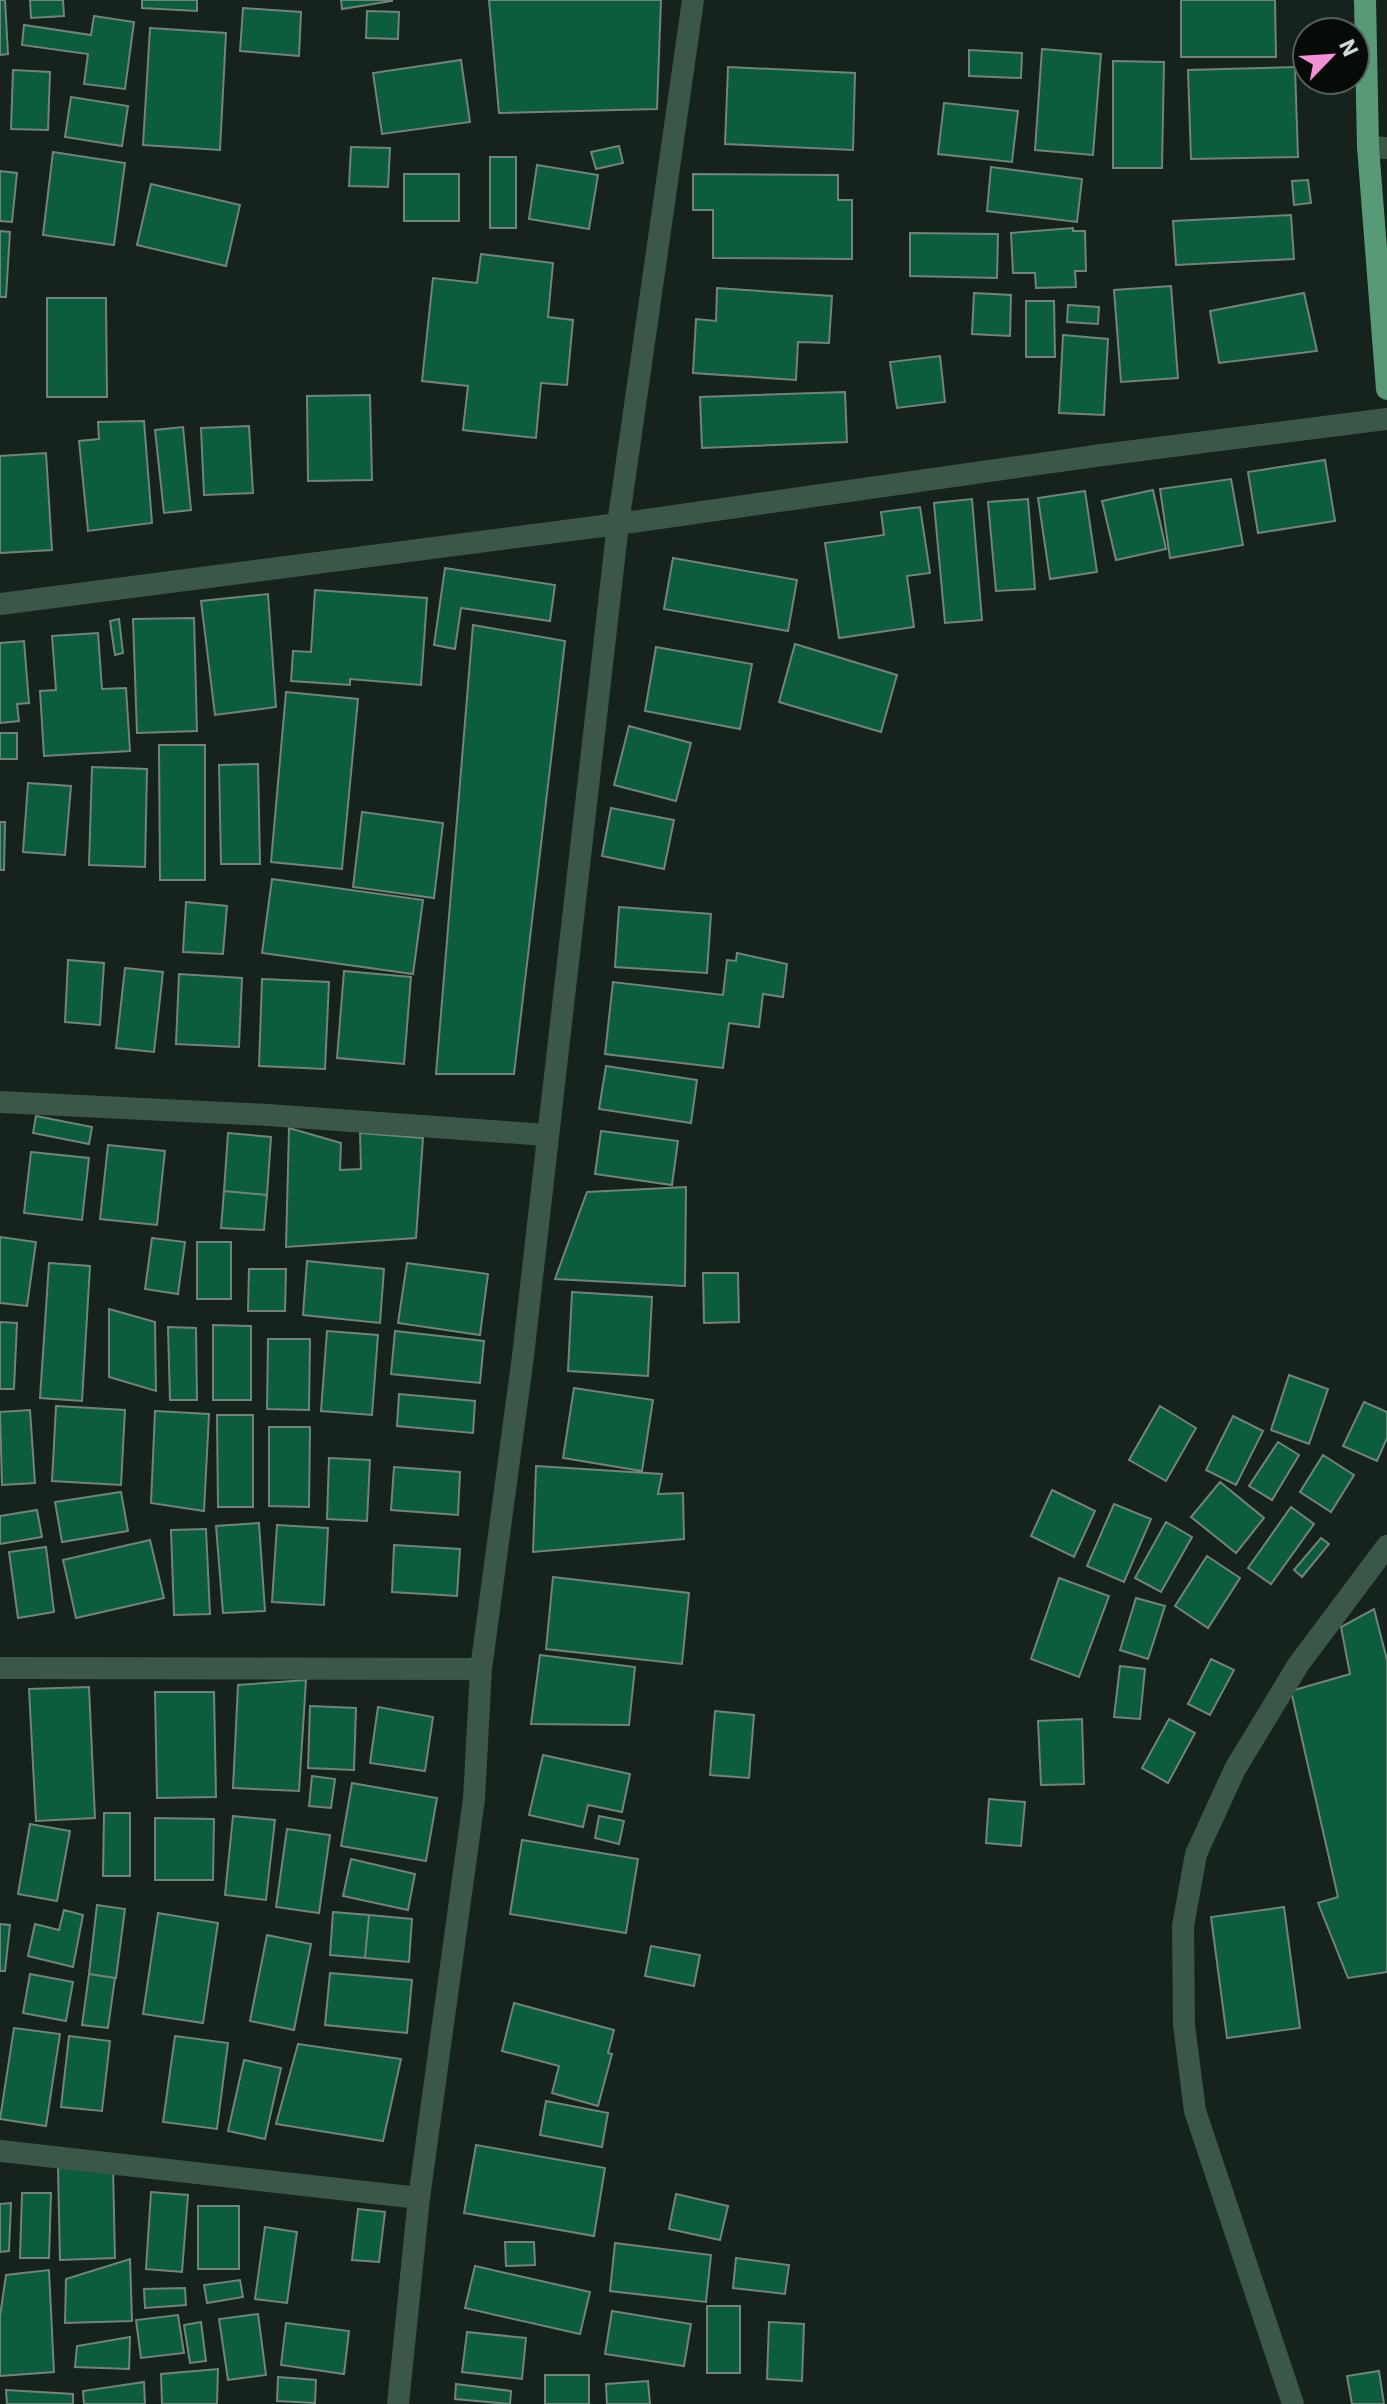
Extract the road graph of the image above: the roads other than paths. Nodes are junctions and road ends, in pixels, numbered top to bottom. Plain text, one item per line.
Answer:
1 (693, 0) edge
2 (1365, 0) edge
3 (1378, 148) edge
4 (1387, 389) edge
5 (1387, 419) edge
6 (618, 524) junction
7 (0, 604) edge
8 (0, 1102) edge
9 (547, 1135) junction
10 (1387, 1546) edge
11 (0, 1668) edge
12 (481, 1669) junction
13 (0, 2151) edge
14 (419, 2198) junction
15 (398, 2404) edge
16 (1293, 2404) edge

1 - 6 street
2 - 3 highway
3 - 4 highway
5 - 6 street
6 - 7 street
6 - 9 street
8 - 9 street
9 - 12 street
10 - 16 street
11 - 12 street
12 - 14 street
13 - 14 street
14 - 15 street

